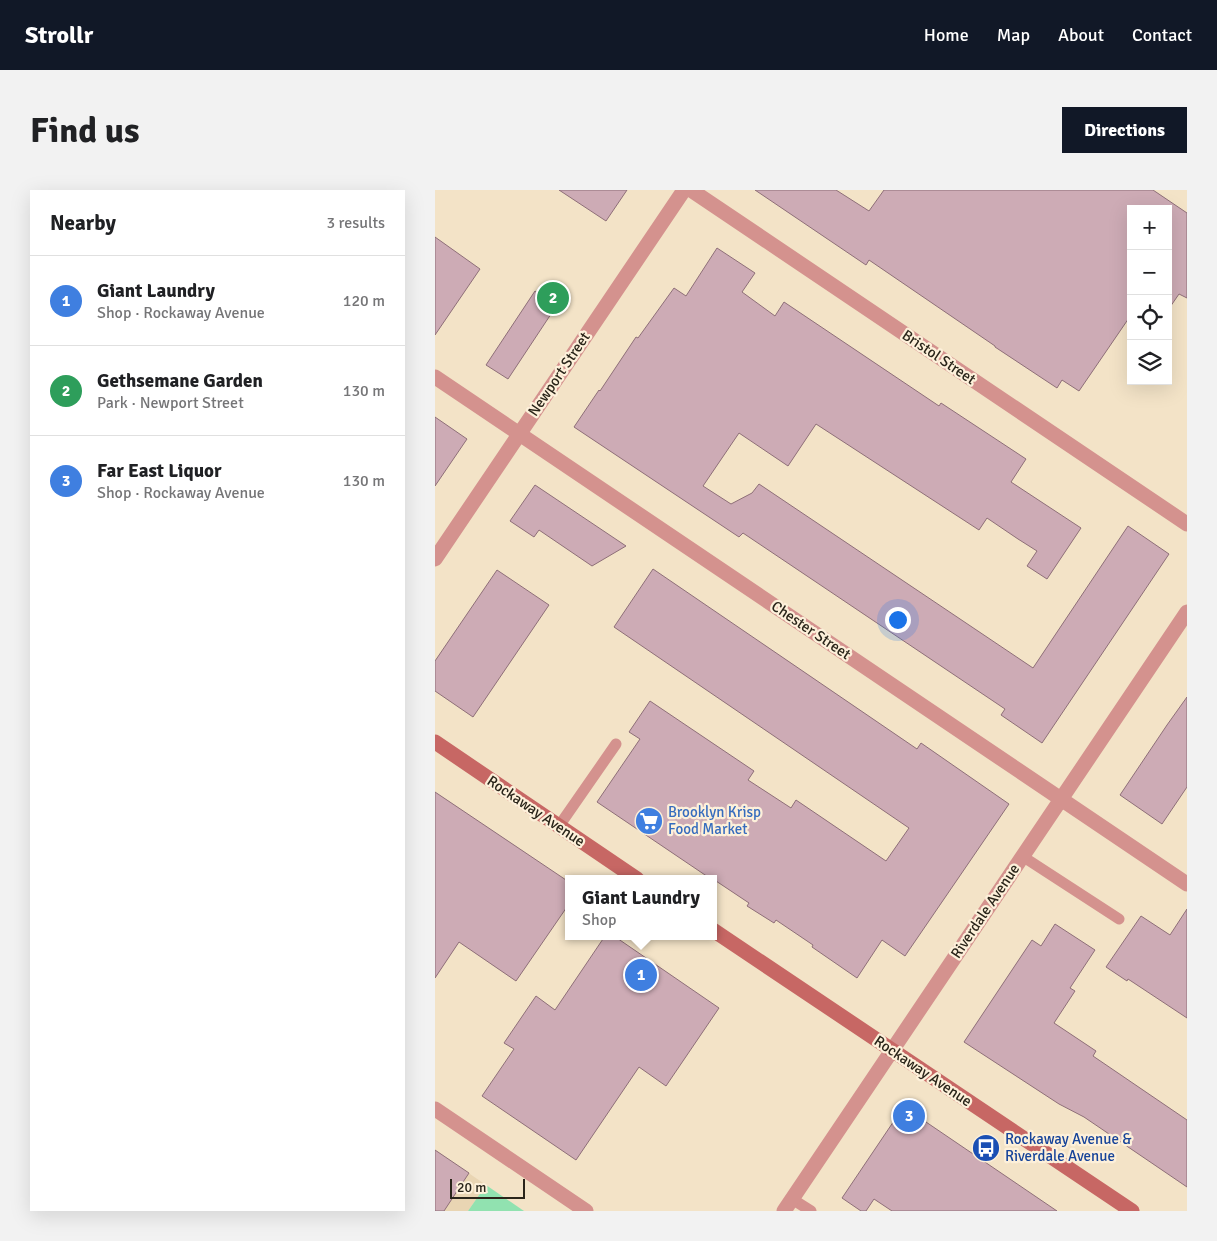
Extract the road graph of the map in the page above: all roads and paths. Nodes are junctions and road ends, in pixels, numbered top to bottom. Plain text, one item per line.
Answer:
1 (683, 190) edge
2 (691, 190) edge
3 (435, 377) edge
4 (519, 434) junction
5 (1187, 524) edge
6 (435, 559) edge
7 (1187, 612) edge
8 (435, 742) edge
9 (616, 744) dead end
10 (1061, 798) junction
11 (559, 826) junction
12 (1023, 856) junction
13 (631, 875) edge
14 (1187, 884) edge
15 (1119, 919) dead end
16 (717, 933) edge
17 (891, 1050) junction
18 (435, 1109) edge
19 (788, 1205) edge
20 (587, 1211) edge
21 (811, 1211) edge
22 (1132, 1211) edge

1 - 4 street, Newport Street
2 - 5 street, Bristol Street
3 - 4 street, Chester Street
4 - 6 street, Newport Street
4 - 10 street, Chester Street
7 - 10 street, Riverdale Avenue
8 - 11 street, Rockaway Avenue
9 - 11 lane
10 - 12 street, Riverdale Avenue
10 - 14 street, Chester Street
11 - 13 street, Rockaway Avenue
12 - 15 lane
12 - 17 street, Riverdale Avenue
16 - 17 street, Rockaway Avenue
17 - 19 street, Riverdale Avenue
17 - 22 street, Rockaway Avenue
18 - 20 street
19 - 21 lane

